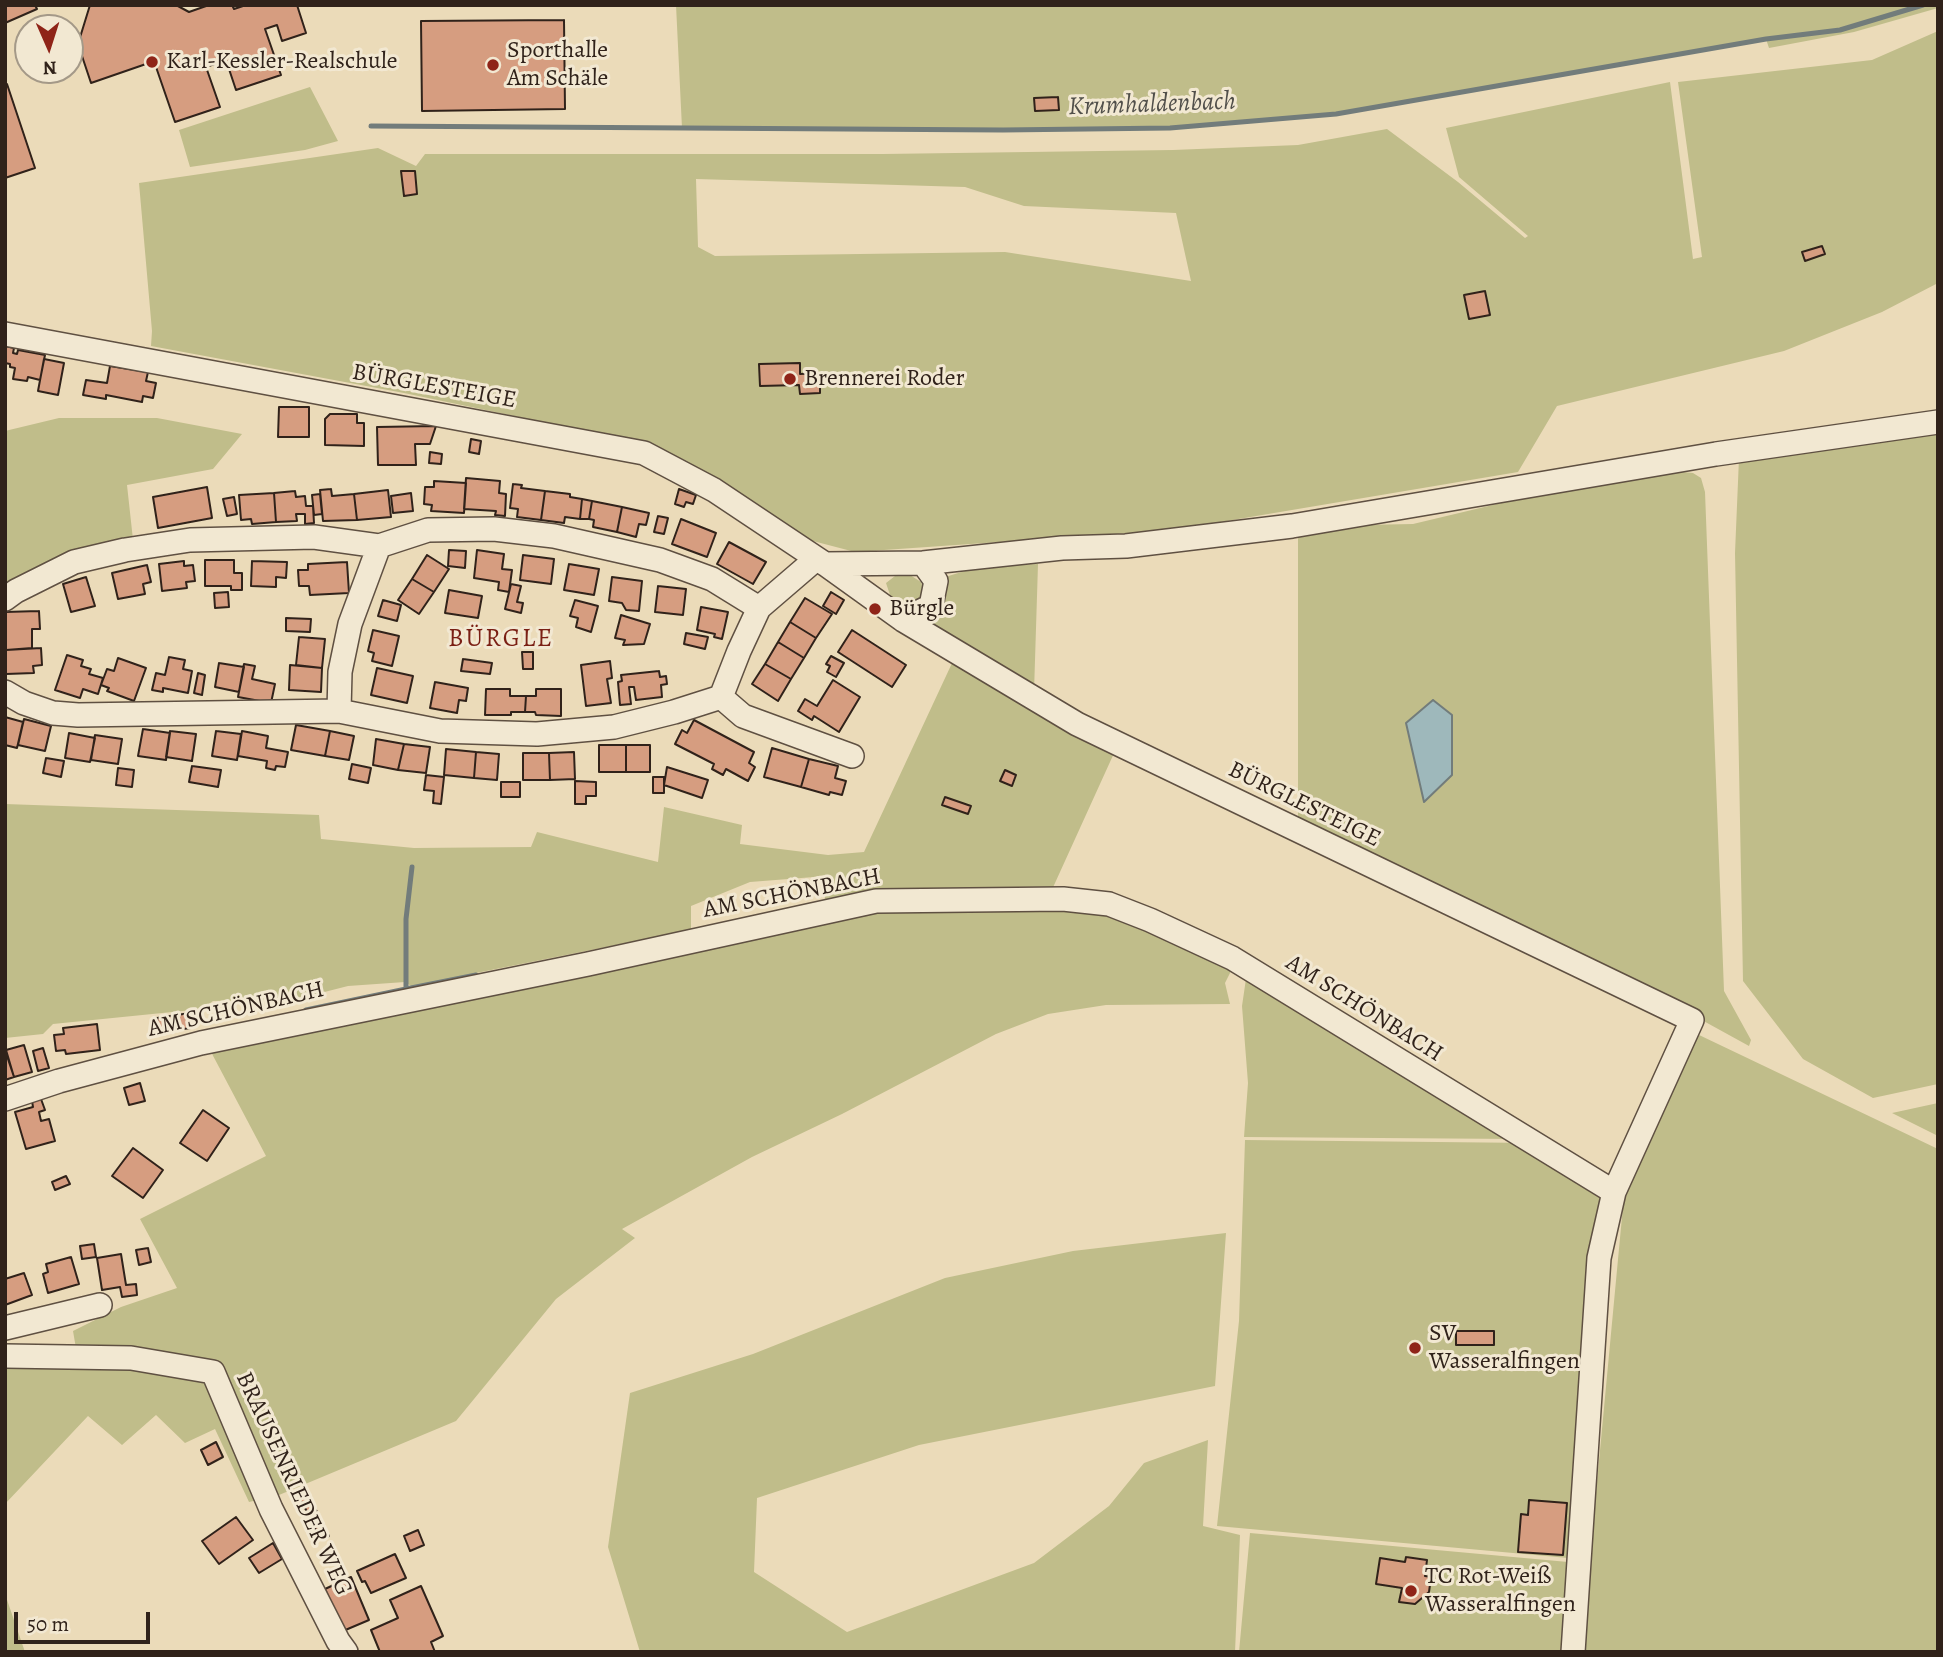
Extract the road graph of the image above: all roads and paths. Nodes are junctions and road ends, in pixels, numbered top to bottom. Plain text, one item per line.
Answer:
1 (5, 334) edge
2 (1938, 422) edge
3 (379, 546) junction
4 (820, 561) junction
5 (923, 563) junction
6 (5, 599) edge
7 (760, 608) junction
8 (903, 620) junction
9 (5, 692) edge
10 (720, 697) junction
11 (340, 710) junction
12 (852, 756) dead end
13 (5, 1099) edge
14 (1614, 1192) junction
15 (100, 1305) dead end
16 (5, 1328) edge
17 (5, 1356) edge
18 (346, 1652) edge
19 (1573, 1652) edge

1 - 4 street, BÜRGLESTEIGE
2 - 5 street
3 - 6 street
3 - 7 street
3 - 11 street
4 - 5 street
4 - 7 street
4 - 8 street, BÜRGLESTEIGE
5 - 8 street
7 - 10 street
8 - 14 street, BÜRGLESTEIGE
9 - 11 street
10 - 11 street
10 - 12 street
13 - 14 street, AM SCHÖNBACH
14 - 19 street
15 - 16 street
17 - 18 street, BRAUSENRIEDER WEG

